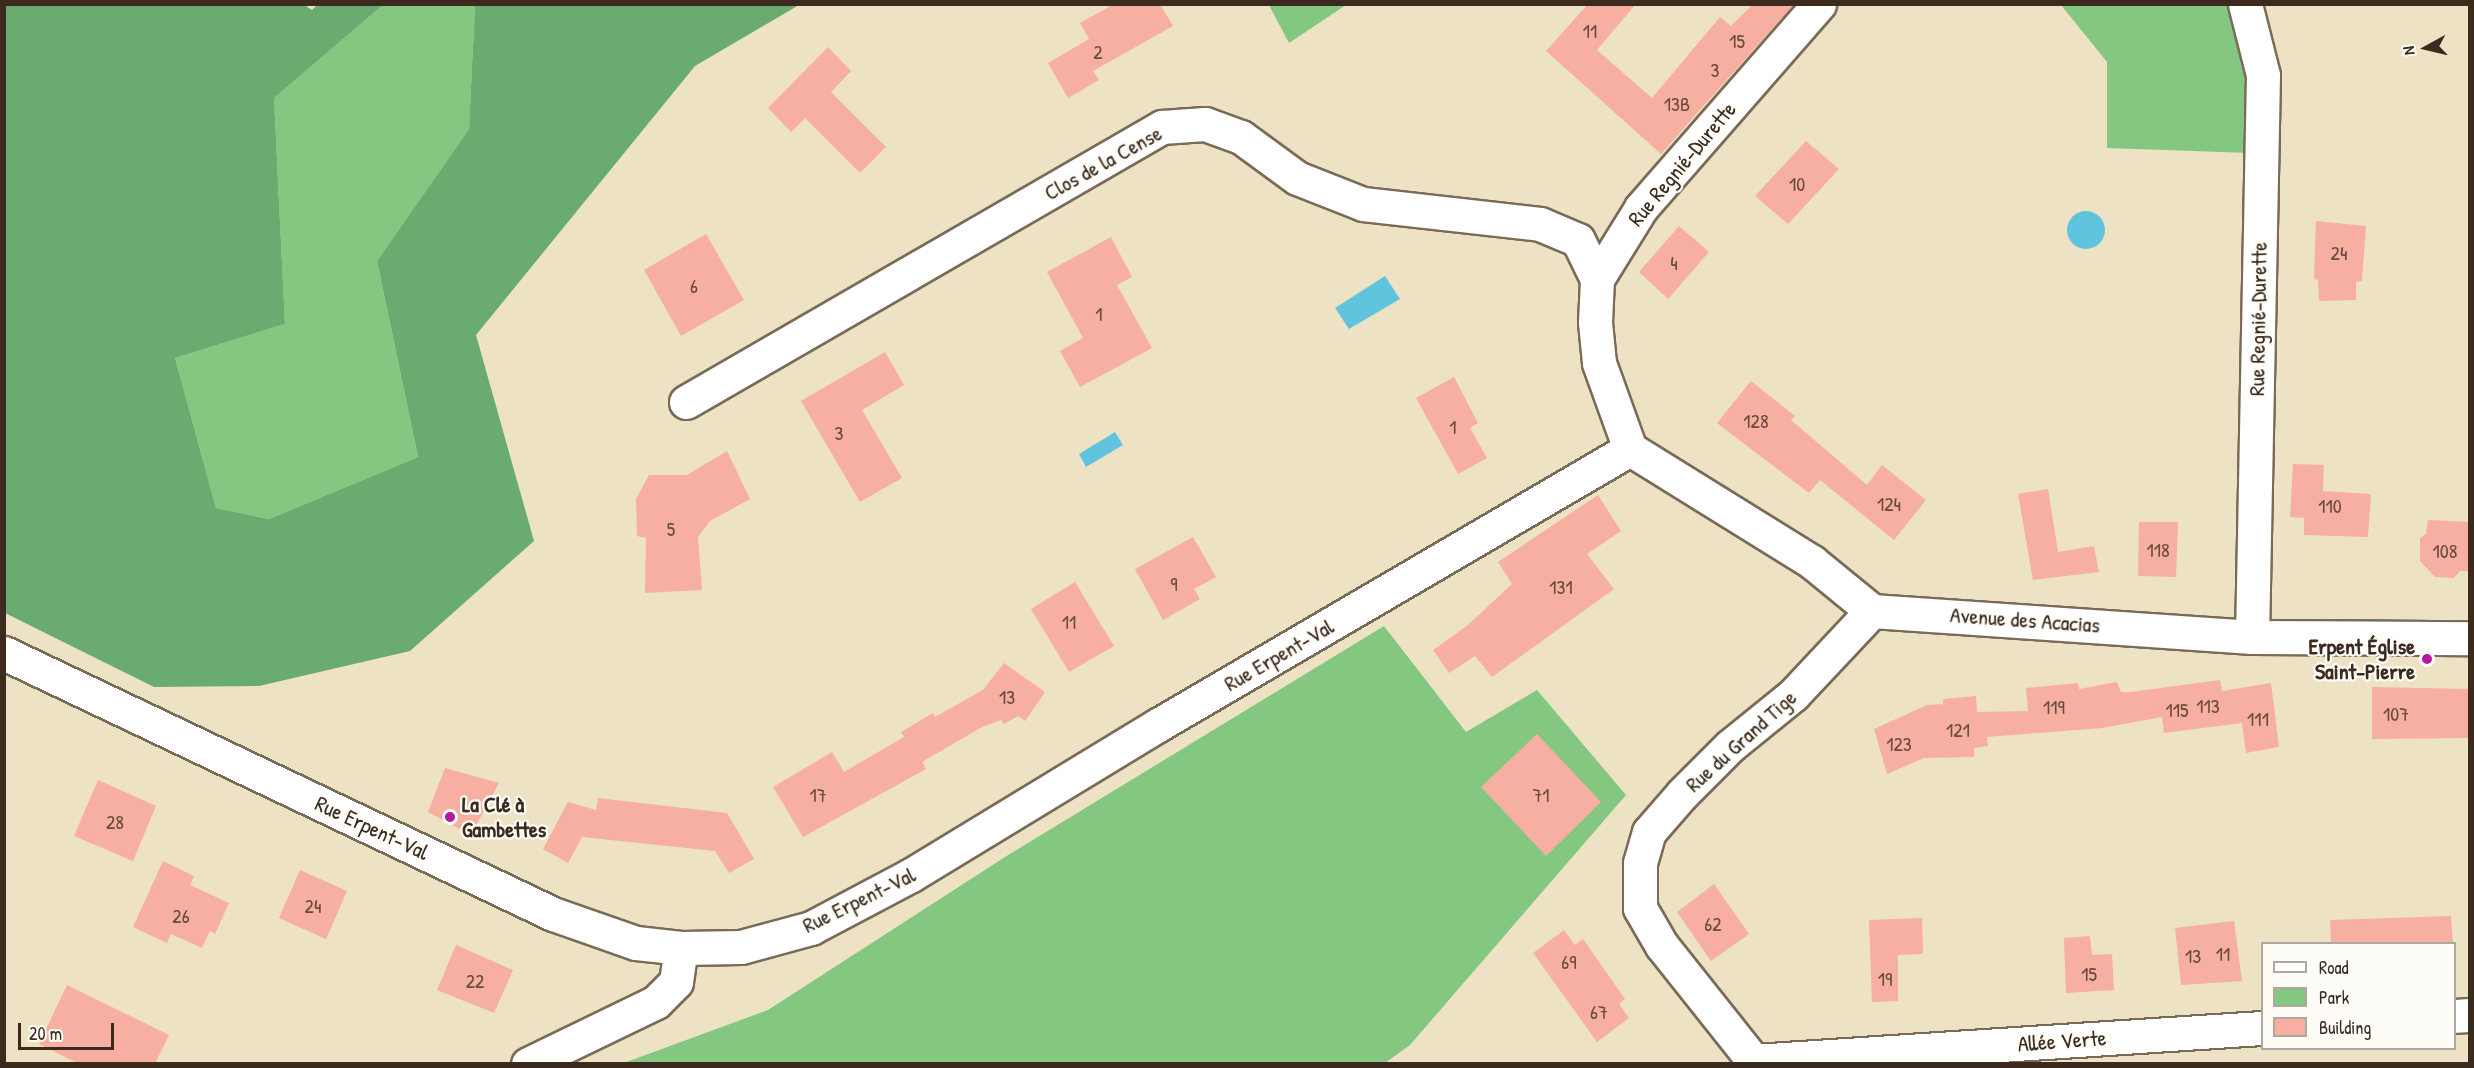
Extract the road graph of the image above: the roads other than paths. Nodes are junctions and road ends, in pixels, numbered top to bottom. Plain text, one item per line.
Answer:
1 (1819, 4) edge
2 (2245, 4) edge
3 (1597, 279) junction
4 (686, 402) dead end
5 (1630, 448) junction
6 (1872, 611) junction
7 (2252, 637) junction
8 (2469, 638) edge
9 (4, 653) edge
10 (681, 948) junction
11 (2261, 1028) edge
12 (1755, 1062) edge
13 (528, 1064) edge

1 - 3 street, Rue Regnié-Durette
2 - 7 street, Rue Regnié-Durette
3 - 4 street, Clos de la Cense
3 - 5 street, Rue Regnié-Durette
5 - 6 street
5 - 10 street, Rue Erpent-Val
6 - 7 street, Avenue des Acacias
6 - 12 street, Rue du Grand Tige
7 - 8 street, Avenue des Acacias
9 - 10 street, Rue Erpent-Val
10 - 13 street
11 - 12 street, Allée Verte

